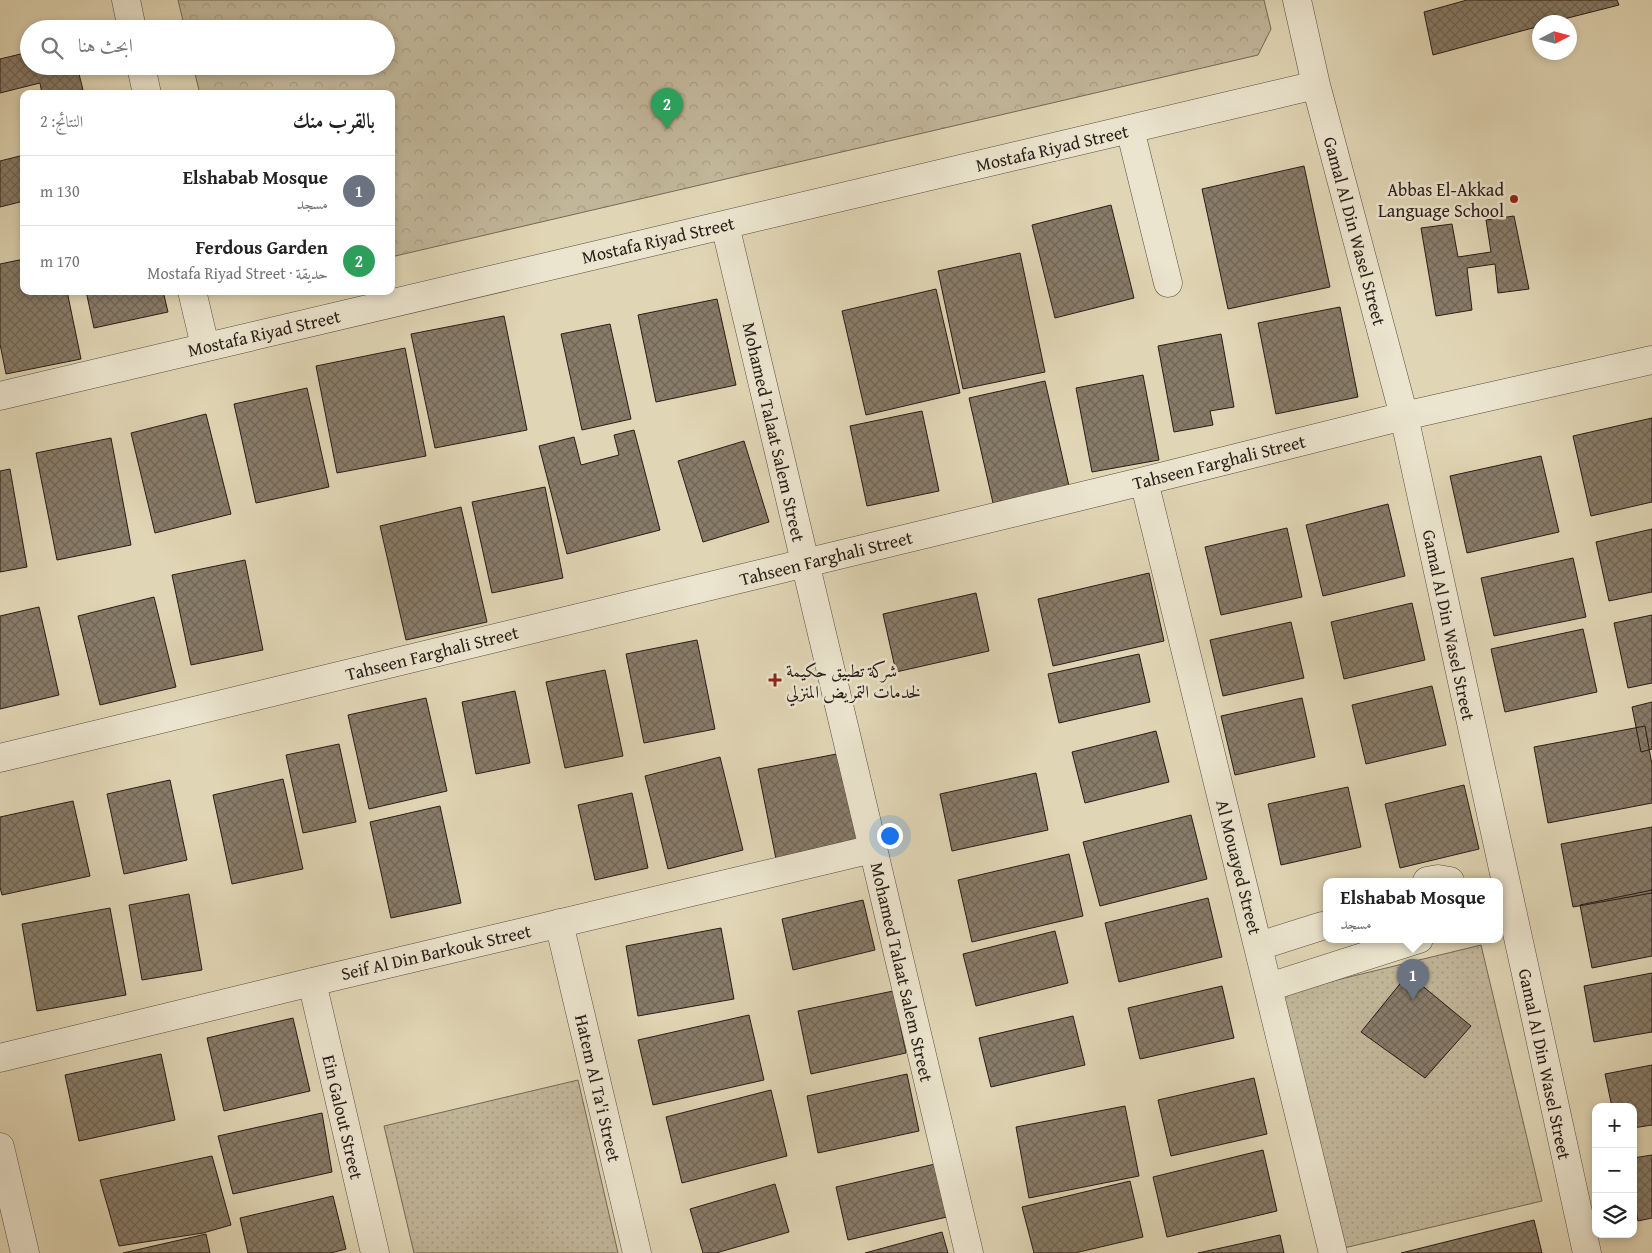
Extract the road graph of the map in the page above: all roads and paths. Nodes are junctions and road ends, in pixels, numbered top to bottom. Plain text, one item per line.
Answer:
1 (126, 0) edge
2 (1297, 0) edge
3 (130, 20) edge
4 (143, 75) edge
5 (1316, 85) junction
6 (146, 90) edge
7 (1130, 129) junction
8 (725, 225) junction
9 (1168, 283) dead end
10 (193, 295) edge
11 (205, 346) junction
12 (1652, 360) edge
13 (0, 396) edge
14 (1404, 416) junction
15 (1144, 481) junction
16 (805, 563) junction
17 (0, 758) edge
18 (873, 849) junction
19 (1323, 920) edge
20 (559, 923) junction
21 (1330, 943) edge
22 (1407, 943) edge
23 (1258, 946) junction
24 (1335, 966) junction
25 (312, 982) junction
26 (1269, 987) junction
27 (0, 1058) edge
28 (0, 1147) edge
29 (25, 1253) edge
30 (376, 1253) edge
31 (637, 1253) edge
32 (969, 1253) edge
33 (1333, 1253) edge
34 (1587, 1253) edge

1 - 3 street
2 - 5 street, Gamal Al Din Wasel Street
4 - 6 street
5 - 7 street, Mostafa Riyad Street
5 - 14 street, Gamal Al Din Wasel Street
7 - 8 street, Mostafa Riyad Street
7 - 9 street
8 - 11 street, Mostafa Riyad Street
8 - 16 street, Mohamed Talaat Salem Street
10 - 11 street
11 - 13 street, Mostafa Riyad Street
12 - 14 street, Tahseen Farghali Street
14 - 15 street, Tahseen Farghali Street
14 - 34 street, Gamal Al Din Wasel Street
15 - 16 street, Tahseen Farghali Street
15 - 23 street, Al Mouayed Street
16 - 17 street, Tahseen Farghali Street
16 - 18 street, Mohamed Talaat Salem Street
18 - 20 street, Seif Al Din Barkouk Street
18 - 32 street, Mohamed Talaat Salem Street
19 - 23 street
20 - 25 street, Seif Al Din Barkouk Street
20 - 31 street, Hatem Al Ta'i Street
21 - 24 street
22 - 24 street
23 - 26 street, Al Mouayed Street
24 - 26 street
25 - 27 street, Seif Al Din Barkouk Street
25 - 30 street, Ein Galout Street
26 - 33 street, Al Mouayed Street
28 - 29 street

